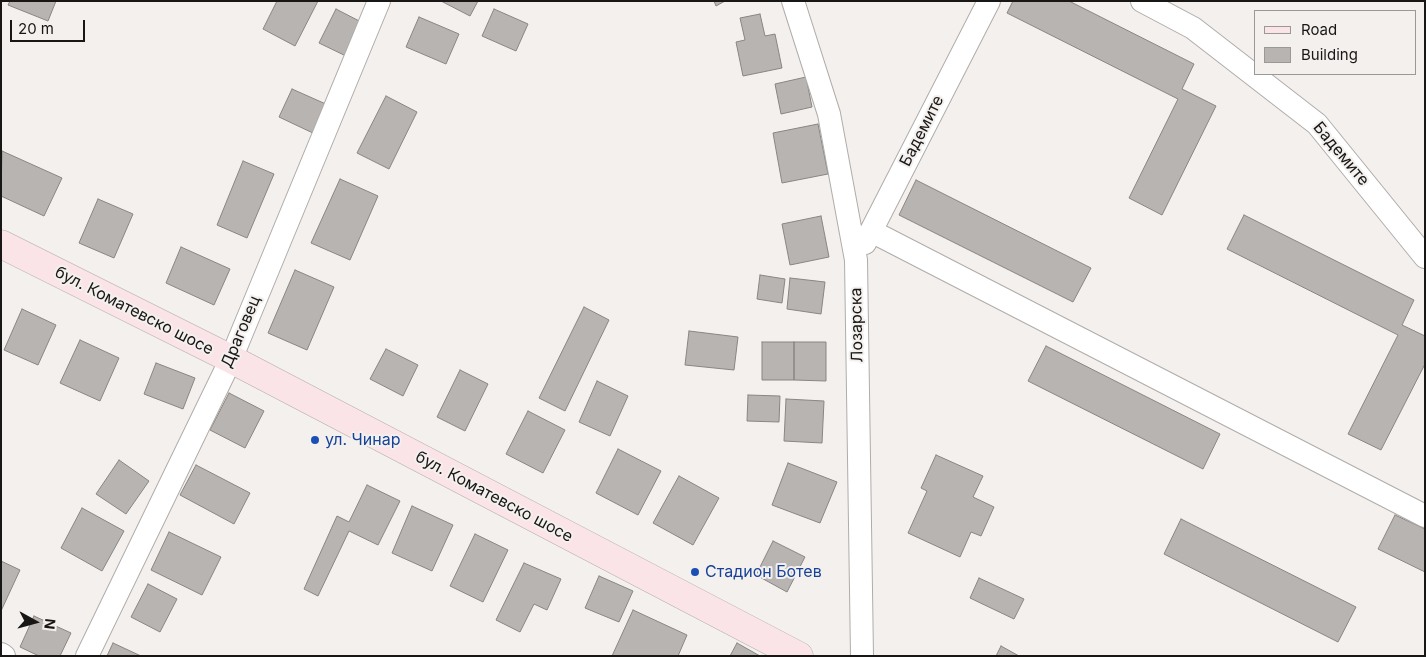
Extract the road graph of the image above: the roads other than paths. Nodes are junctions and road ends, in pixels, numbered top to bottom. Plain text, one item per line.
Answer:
1 (379, 1) edge
2 (793, 1) edge
3 (989, 1) edge
4 (1142, 1) edge
5 (1254, 75) edge
6 (1254, 75) edge
7 (871, 231) junction
8 (1, 244) edge
9 (1425, 257) edge
10 (856, 260) junction
11 (231, 359) junction
12 (1425, 516) edge
13 (87, 656) edge
14 (799, 656) edge
15 (862, 656) edge

1 - 11 street, Драговец
2 - 10 street, Лозарска
3 - 7 street, Бадемите
4 - 6 street, Бадемите
5 - 9 street, Бадемите
7 - 10 street, Бадемите
7 - 12 street
8 - 11 main road, бул. Коматевско шосе
10 - 15 street, Лозарска
11 - 13 street, Драговец
11 - 14 main road, бул. Коматевско шосе

